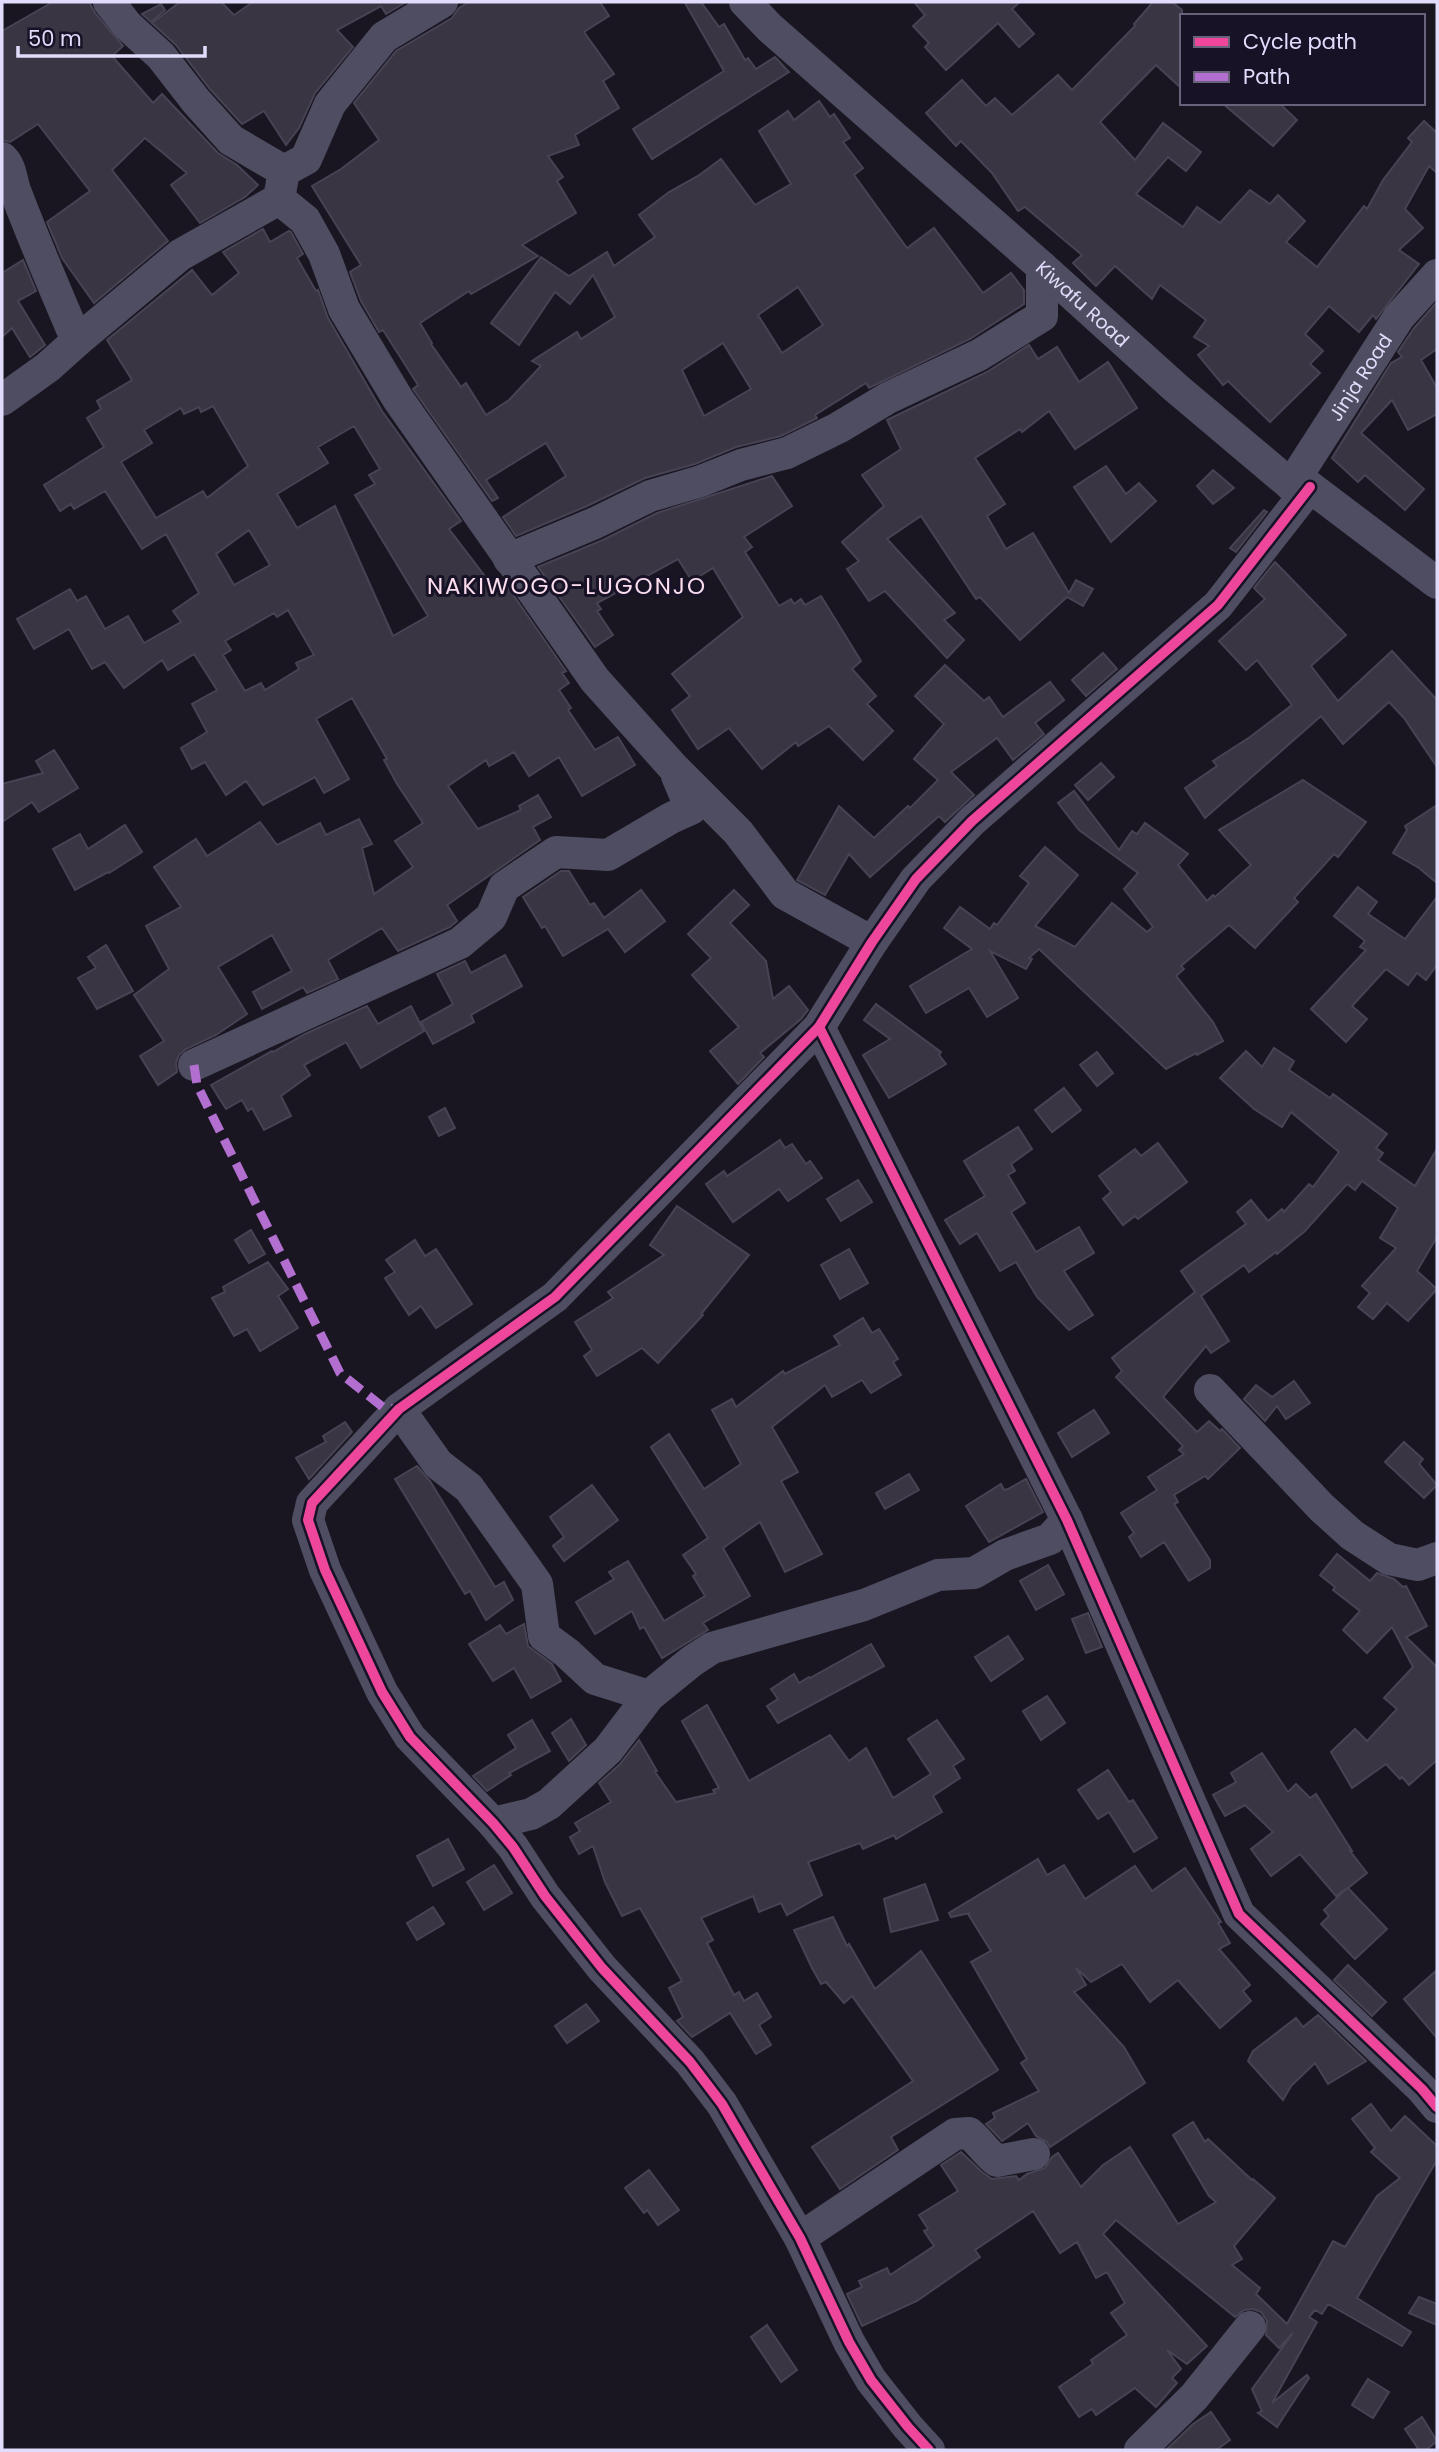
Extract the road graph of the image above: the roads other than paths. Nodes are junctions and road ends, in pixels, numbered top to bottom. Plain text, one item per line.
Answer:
1 (109, 2) edge
2 (442, 2) edge
3 (745, 2) edge
4 (2, 158) edge
5 (282, 185) junction
6 (1042, 267) junction
7 (1437, 275) edge
8 (77, 341) junction
9 (2, 400) edge
10 (1301, 486) junction
11 (509, 559) junction
12 (1437, 583) edge
13 (672, 766) junction
14 (872, 942) junction
15 (819, 1027) junction
16 (194, 1065) dead end
17 (1210, 1390) dead end
18 (399, 1409) junction
19 (1068, 1520) junction
20 (1437, 1558) edge
21 (649, 1696) junction
22 (493, 1823) junction
23 (1432, 2091) edge
24 (1034, 2154) dead end
25 (800, 2238) junction
26 (1250, 2327) dead end
27 (929, 2450) edge
28 (1140, 2450) edge

1 - 5 street
2 - 5 street
3 - 6 street, Kiwafu Road
4 - 8 street
5 - 8 street
5 - 11 street
6 - 10 street, Kiwafu Road
6 - 11 street
7 - 10 street, Jinja Road
8 - 9 street
10 - 12 street, Kiwafu Road
10 - 14 street, Jinja Road
11 - 13 street
13 - 14 street
13 - 16 street
14 - 15 street, Jinja Road
15 - 18 street, Jinja Road
15 - 19 street
17 - 20 street
18 - 21 street
18 - 22 street, Jinja Road
19 - 21 street
19 - 23 street
21 - 22 street
22 - 25 street, Jinja Road
24 - 25 street
25 - 27 street, Jinja Road
26 - 28 street

